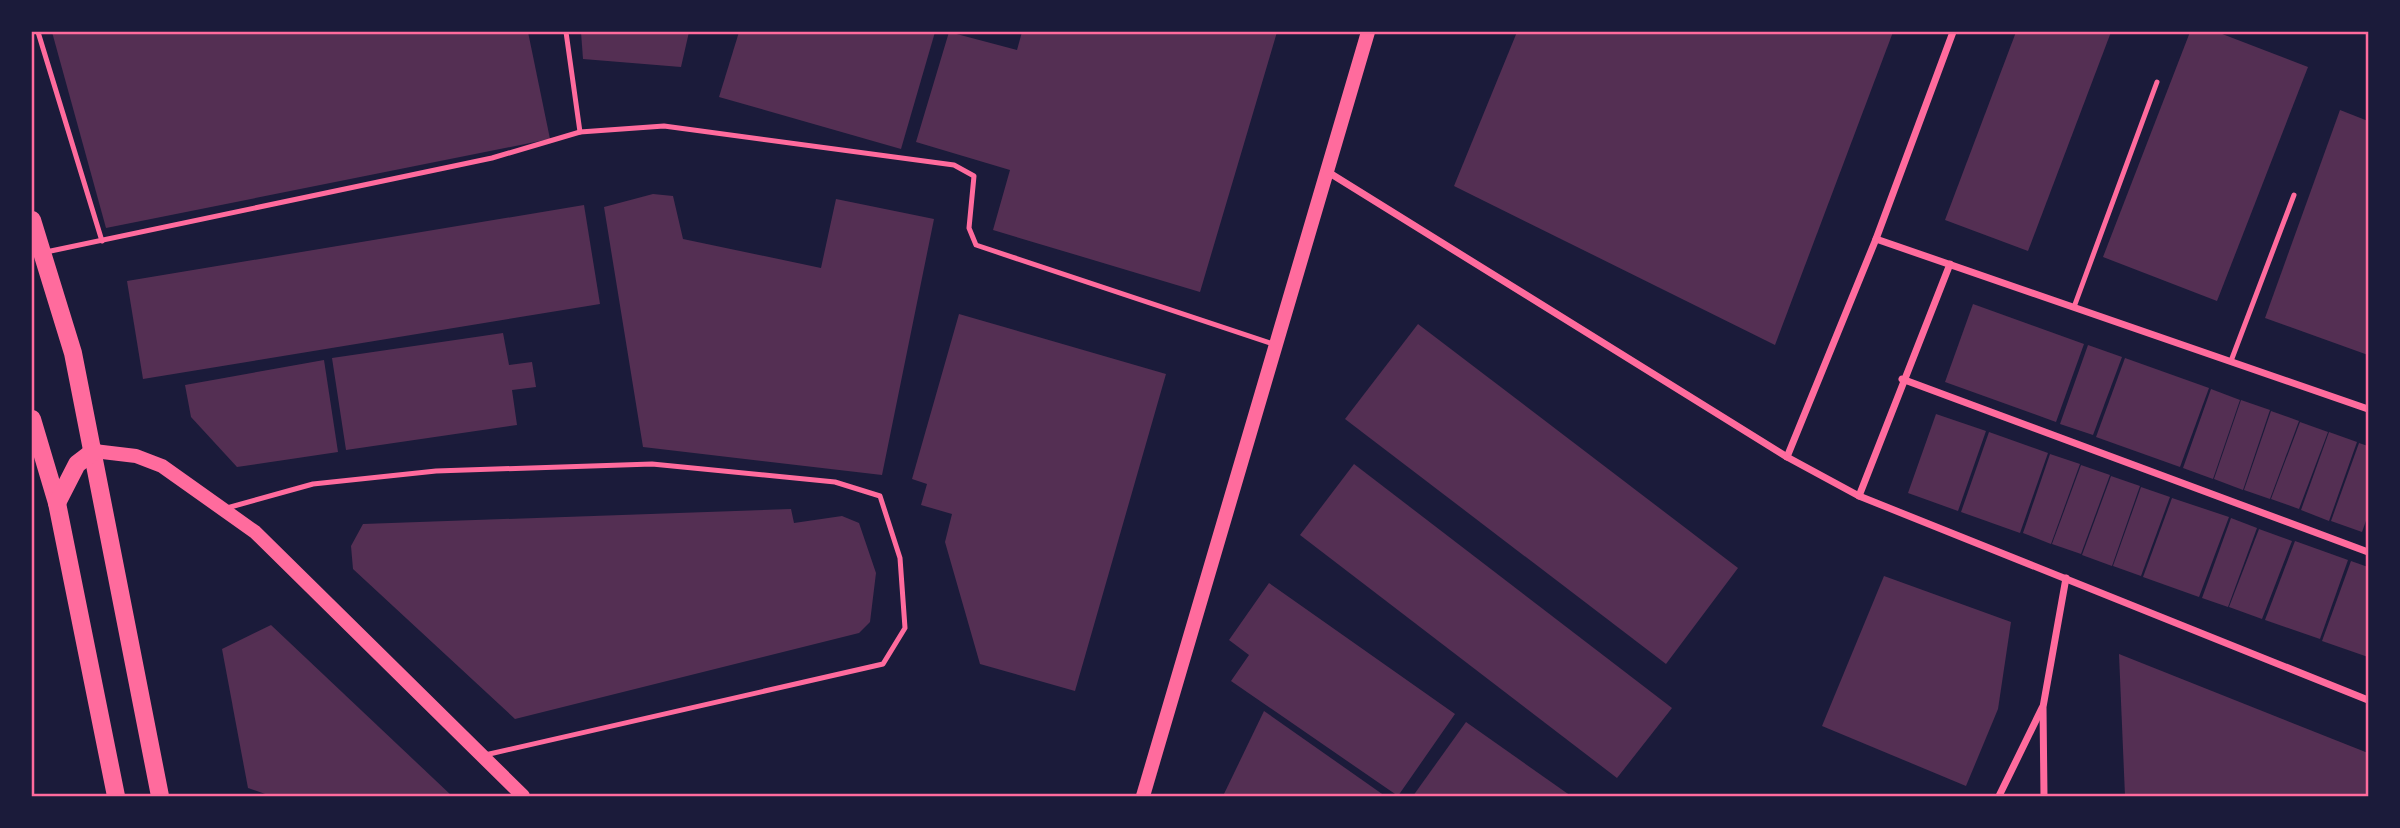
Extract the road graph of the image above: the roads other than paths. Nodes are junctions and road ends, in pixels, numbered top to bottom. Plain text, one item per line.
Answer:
1 (38, 32) edge
2 (566, 32) edge
3 (1368, 32) edge
4 (1953, 32) edge
5 (2157, 82) dead end
6 (580, 132) junction
7 (1328, 172) junction
8 (2294, 195) dead end
9 (32, 220) edge
10 (1876, 239) junction
11 (102, 241) junction
12 (43, 253) junction
13 (1950, 264) junction
14 (2074, 307) junction
15 (1277, 346) junction
16 (2231, 361) junction
17 (1902, 379) junction
18 (2368, 409) edge
19 (32, 419) edge
20 (94, 451) junction
21 (1787, 457) junction
22 (1859, 496) junction
23 (57, 503) junction
24 (224, 509) junction
25 (2368, 552) edge
26 (2066, 578) junction
27 (2368, 700) edge
28 (2043, 708) junction
29 (480, 756) junction
30 (1145, 795) edge
31 (116, 796) edge
32 (160, 796) edge
33 (523, 796) edge
34 (1999, 796) edge
35 (2044, 796) edge

1 - 11 lane
2 - 6 lane
3 - 7 main road
4 - 10 street
5 - 14 lane
6 - 11 lane
6 - 15 lane
7 - 15 main road
7 - 21 street
8 - 16 lane
9 - 12 main road
10 - 13 street
10 - 21 street
11 - 12 lane
12 - 20 main road
13 - 14 street
13 - 17 street
14 - 16 street
15 - 30 main road
16 - 18 street
17 - 22 street
17 - 25 street
19 - 23 main road
20 - 23 main road
20 - 24 main road
20 - 32 main road
21 - 22 street
22 - 26 street
23 - 31 main road
24 - 29 main road
24 - 29 lane
26 - 27 street
26 - 28 street
28 - 34 street
28 - 35 street
29 - 33 main road

